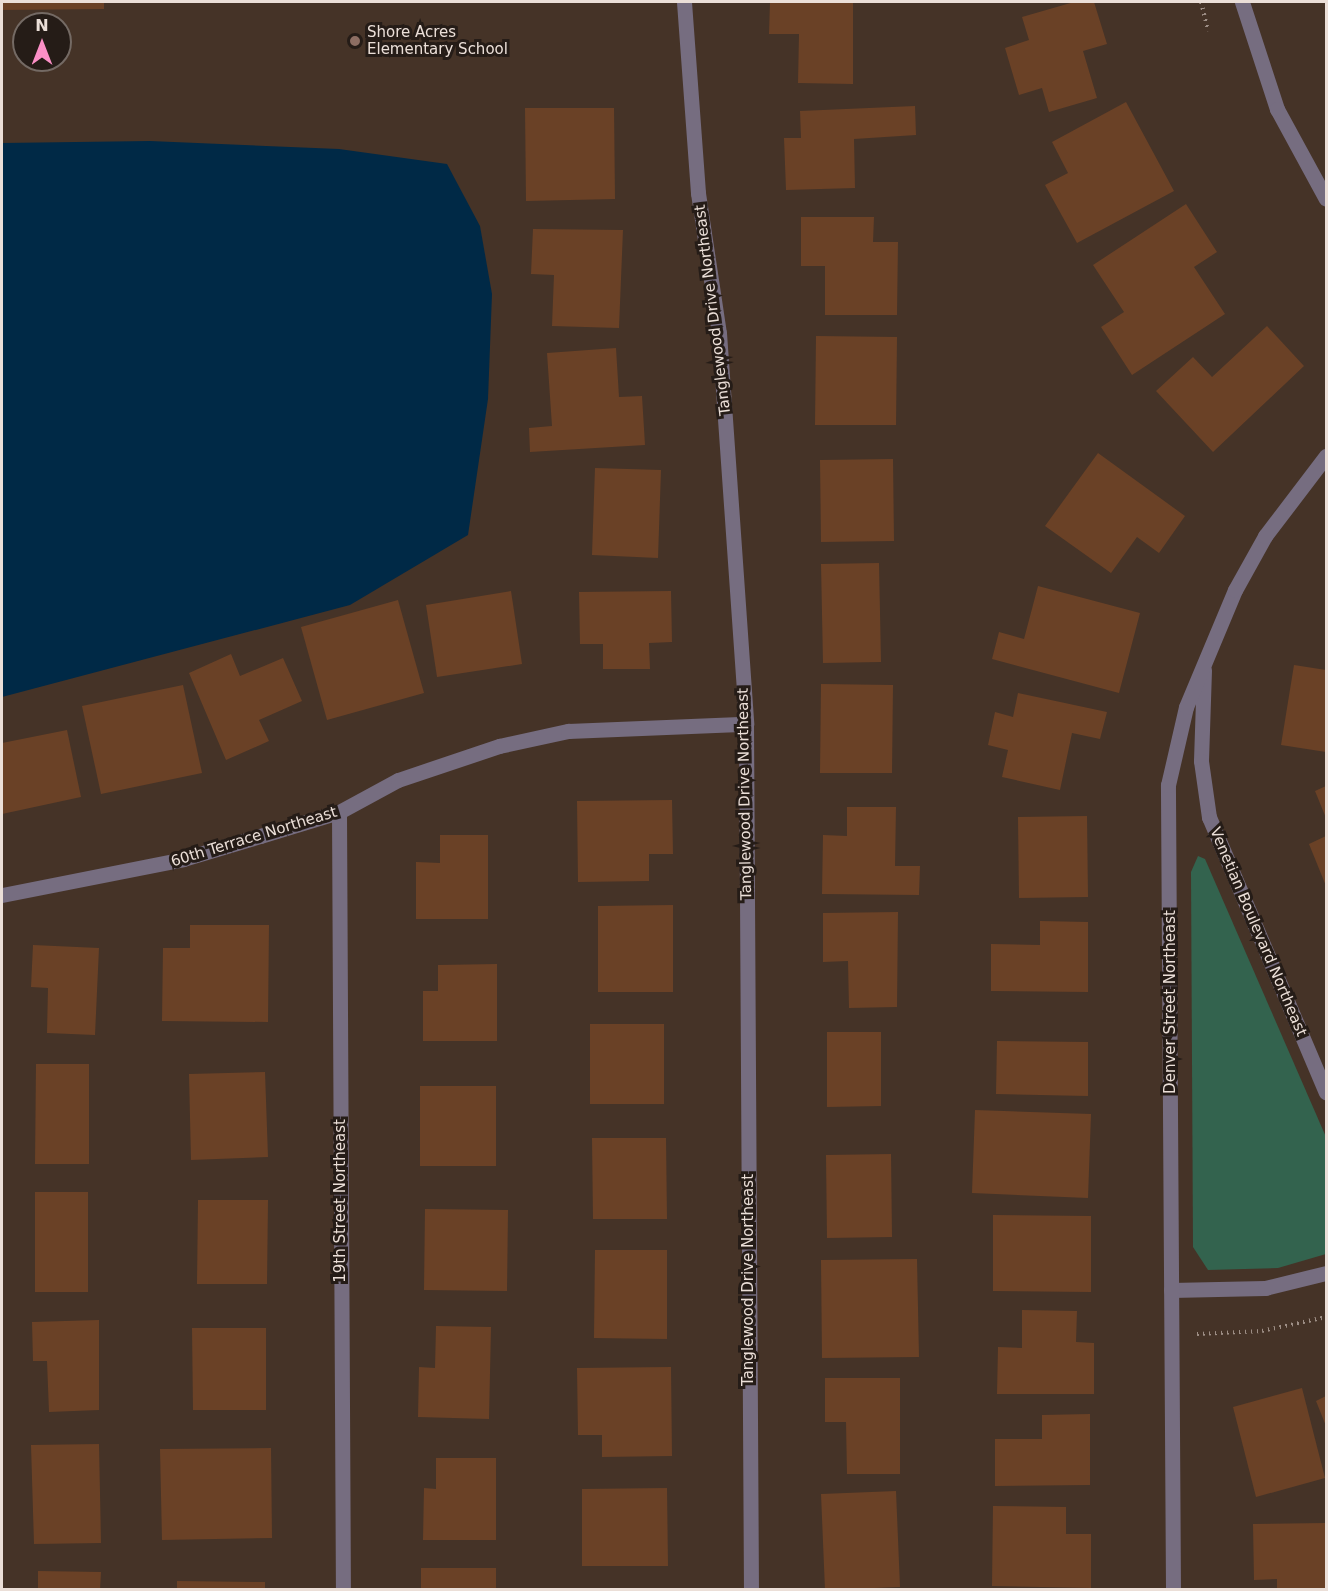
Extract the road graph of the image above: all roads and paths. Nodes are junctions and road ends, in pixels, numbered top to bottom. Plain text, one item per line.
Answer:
1 (684, 2) edge
2 (1201, 2) edge
3 (1242, 2) edge
4 (1208, 31) dead end
5 (1326, 199) edge
6 (1326, 456) edge
7 (1205, 660) junction
8 (746, 724) junction
9 (339, 812) junction
10 (2, 895) edge
11 (1326, 1092) edge
12 (1326, 1273) edge
13 (1171, 1290) junction
14 (1326, 1317) edge
15 (1190, 1334) dead end
16 (343, 1590) edge
17 (751, 1590) edge
18 (1173, 1590) edge

1 - 8 street, Tanglewood Drive Northeast
2 - 4 path
3 - 5 street
6 - 7 street, Denver Street Northeast
7 - 11 street, Venetian Boulevard Northeast
7 - 13 street, Denver Street Northeast
8 - 9 street, 60th Terrace Northeast
8 - 17 street, Tanglewood Drive Northeast
9 - 10 street, 60th Terrace Northeast
9 - 16 street, 19th Street Northeast
12 - 13 street
13 - 18 street, Denver Street Northeast
14 - 15 path

